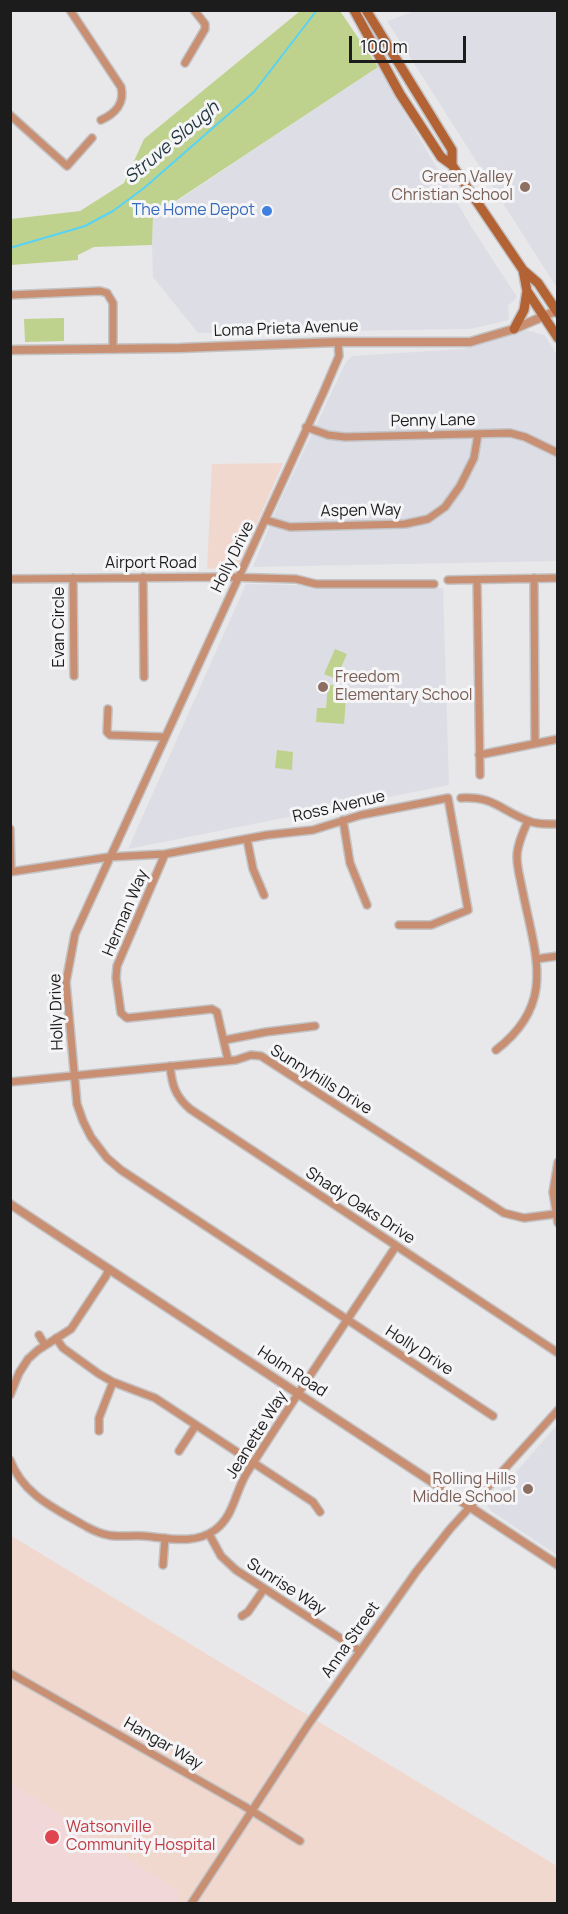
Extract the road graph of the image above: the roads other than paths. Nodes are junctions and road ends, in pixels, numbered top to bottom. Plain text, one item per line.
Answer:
1 (70, 10) edge
2 (194, 10) edge
3 (354, 10) edge
4 (366, 10) edge
5 (185, 63) dead end
6 (10, 115) edge
7 (101, 120) dead end
8 (92, 138) dead end
9 (452, 165) junction
10 (523, 270) junction
11 (527, 291) junction
12 (10, 295) edge
13 (557, 311) edge
14 (544, 316) junction
15 (514, 328) junction
16 (558, 338) edge
17 (338, 342) junction
18 (113, 349) junction
19 (10, 350) edge
20 (306, 427) junction
21 (477, 434) junction
22 (558, 453) edge
23 (266, 519) junction
24 (143, 577) junction
25 (73, 578) junction
26 (237, 578) junction
27 (534, 578) junction
28 (558, 578) edge
29 (10, 579) edge
30 (448, 580) dead end
31 (477, 580) junction
32 (434, 584) dead end
33 (74, 676) dead end
34 (144, 677) dead end
35 (108, 709) dead end
36 (164, 737) junction
37 (558, 739) edge
38 (535, 743) junction
39 (480, 755) junction
40 (480, 775) dead end
41 (461, 798) dead end
42 (343, 820) junction
43 (528, 821) junction
44 (558, 824) edge
45 (10, 829) edge
46 (247, 839) junction
47 (165, 854) junction
48 (110, 857) junction
49 (11, 872) edge
50 (264, 895) dead end
51 (367, 905) dead end
52 (399, 925) dead end
53 (558, 956) edge
54 (536, 959) junction
55 (315, 1026) dead end
56 (225, 1040) junction
57 (496, 1050) dead end
58 (228, 1060) junction
59 (170, 1066) junction
60 (74, 1076) junction
61 (10, 1082) edge
62 (558, 1162) edge
63 (10, 1204) edge
64 (555, 1214) junction
65 (558, 1223) edge
66 (396, 1246) junction
67 (109, 1269) junction
68 (348, 1320) junction
69 (39, 1335) dead end
70 (56, 1338) junction
71 (45, 1345) junction
72 (558, 1353) edge
73 (113, 1382) junction
74 (299, 1394) junction
75 (10, 1395) edge
76 (558, 1410) edge
77 (493, 1416) dead end
78 (196, 1425) junction
79 (99, 1431) dead end
80 (179, 1451) dead end
81 (10, 1460) edge
82 (253, 1462) junction
83 (470, 1507) junction
84 (320, 1512) dead end
85 (209, 1534) junction
86 (165, 1538) junction
87 (164, 1565) dead end
88 (558, 1565) edge
89 (264, 1589) junction
90 (242, 1617) dead end
91 (360, 1651) junction
92 (10, 1673) edge
93 (251, 1811) junction
94 (300, 1842) dead end
95 (191, 1904) edge

1 - 7 street
2 - 5 street
3 - 9 main road
4 - 9 main road
6 - 8 street
9 - 10 main road
10 - 11 main road
10 - 13 main road
11 - 14 main road
11 - 15 main road
12 - 18 street
13 - 14 street, Loma Prieta Avenue
14 - 15 street, Loma Prieta Avenue
14 - 16 main road
15 - 17 street, Loma Prieta Avenue
17 - 18 street, Loma Prieta Avenue
17 - 20 street, Holly Drive
18 - 19 street, Loma Prieta Avenue
20 - 21 street, Penny Lane
20 - 23 street, Holly Drive
21 - 22 street, Penny Lane
21 - 23 street, Aspen Way
23 - 26 street, Holly Drive
24 - 25 street, Airport Road
24 - 26 street, Airport Road
24 - 34 street
25 - 29 street, Airport Road
25 - 33 street, Evan Circle
26 - 32 street, Airport Road
26 - 36 street, Holly Drive
27 - 28 street
27 - 31 street
27 - 38 street
30 - 31 street
31 - 39 street
35 - 36 street
36 - 48 street, Holly Drive
37 - 38 street
38 - 39 street
39 - 40 street
41 - 43 street
42 - 46 street, Ross Avenue
42 - 51 street
42 - 52 street, Ross Avenue
43 - 44 street
43 - 54 street
45 - 49 street
46 - 47 street, Ross Avenue
46 - 50 street
47 - 48 street, Herman Way
47 - 56 street, Herman Way
48 - 49 street
48 - 60 street, Holly Drive
53 - 54 street
54 - 57 street
55 - 56 street
56 - 58 street, Herman Way
58 - 59 street, Sunnyhills Drive
58 - 64 street, Sunnyhills Drive
59 - 60 street, Sunnyhills Drive
59 - 66 street, Shady Oaks Drive
60 - 61 street, Sunnyhills Drive
60 - 68 street, Holly Drive
62 - 64 street
63 - 67 street, Holm Road
64 - 65 street
66 - 68 street, Jeanette Way
66 - 72 street, Shady Oaks Drive
67 - 70 street
67 - 74 street, Holm Road
68 - 74 street, Jeanette Way
68 - 77 street, Holly Drive
69 - 71 street
70 - 71 street
70 - 73 street
71 - 75 street
73 - 78 street
73 - 79 street
74 - 82 street, Jeanette Way
74 - 83 street, Holm Road
76 - 83 street, Anna Street
78 - 80 street
78 - 82 street
81 - 86 street
82 - 84 street
82 - 85 street, Jeanette Way
83 - 88 street, Holm Road
83 - 91 street, Anna Street
85 - 86 street
85 - 89 street, Sunrise Way
86 - 87 street
89 - 90 street
89 - 91 street, Sunrise Way
91 - 93 street, Anna Street
92 - 93 street, Hangar Way
93 - 94 street, Hangar Way
93 - 95 street, Anna Street

